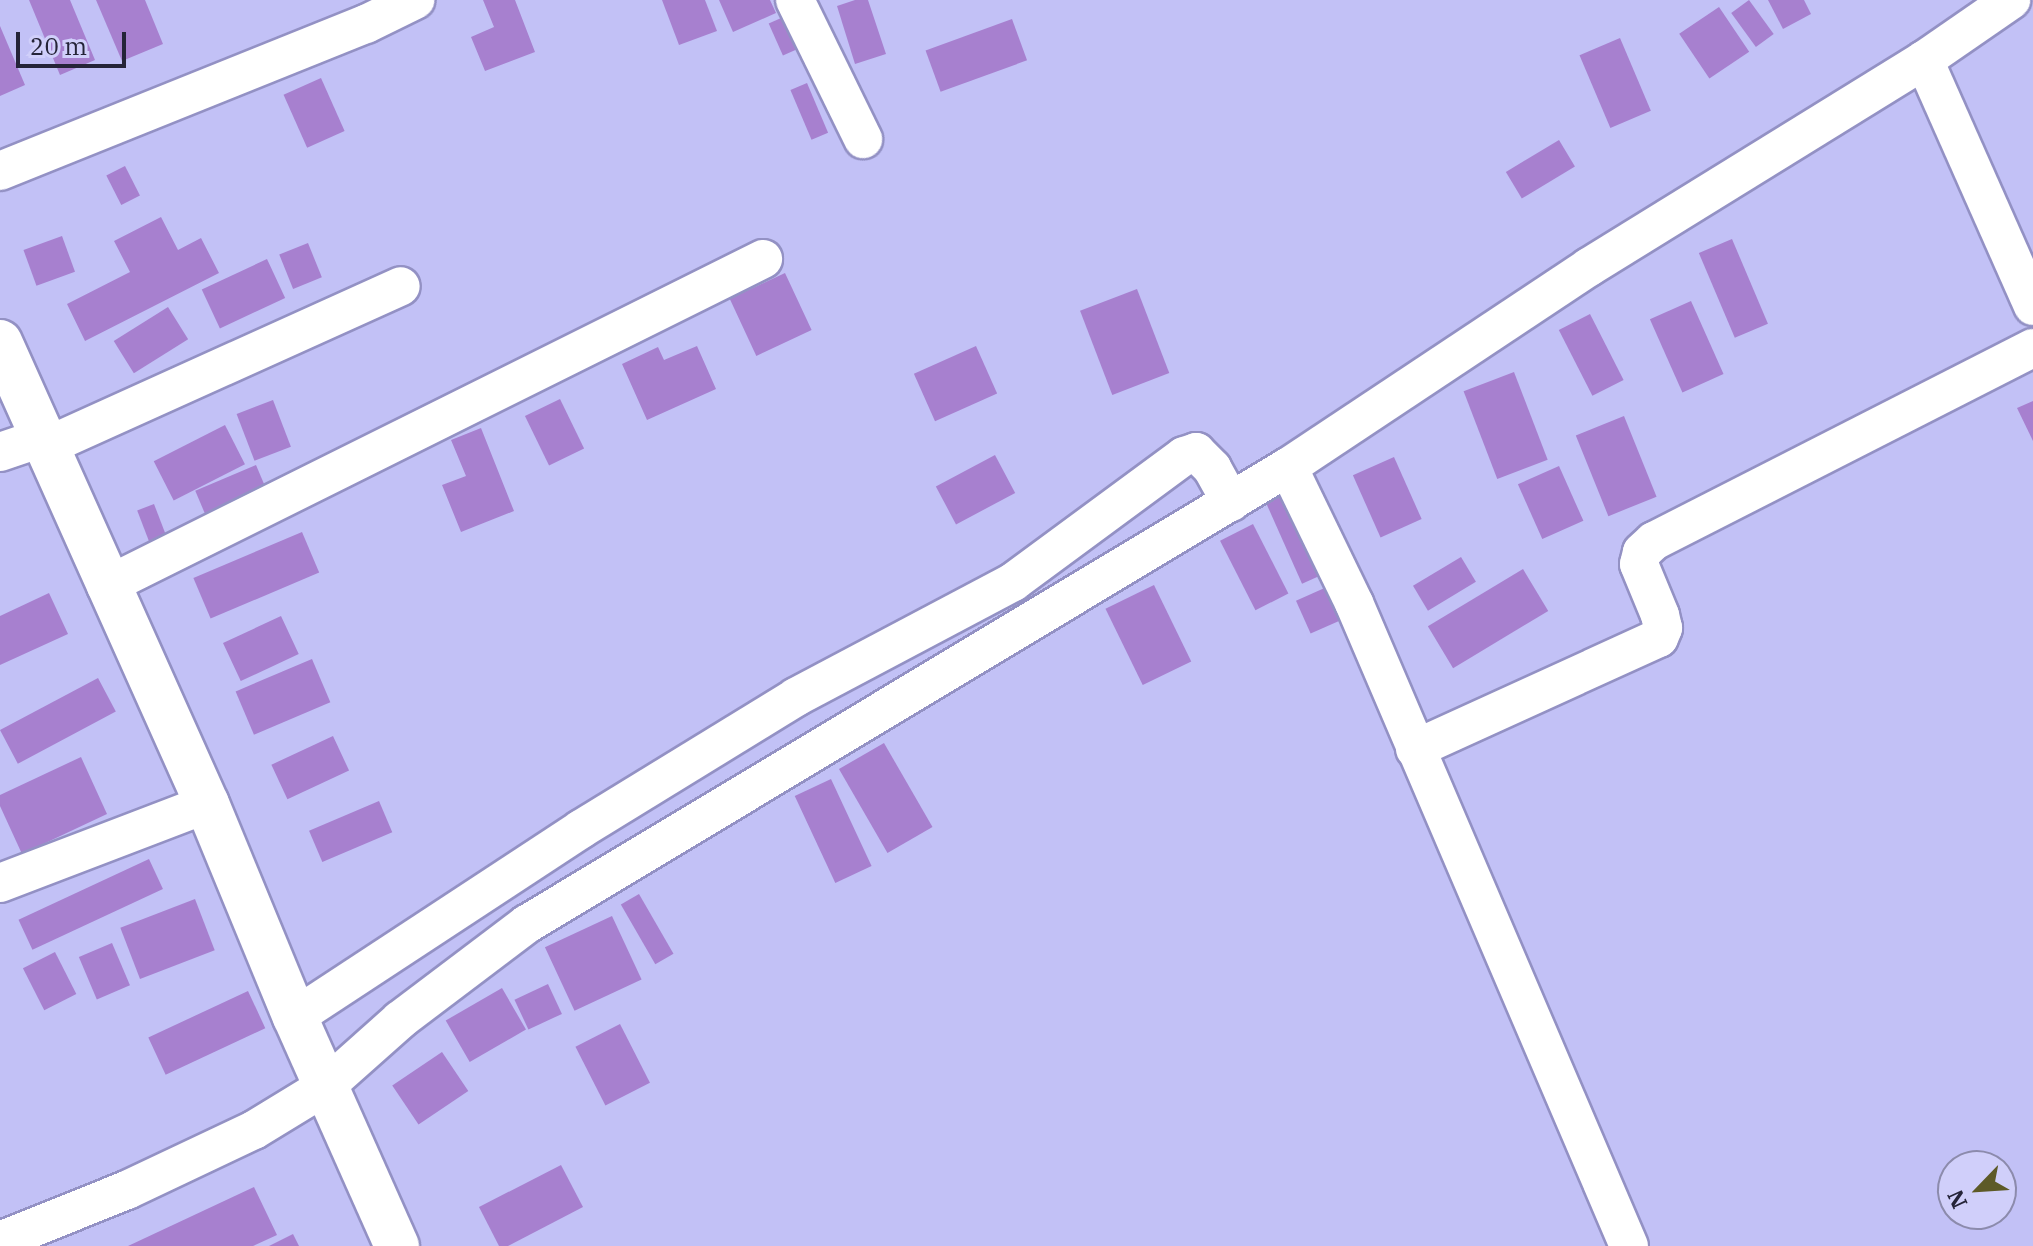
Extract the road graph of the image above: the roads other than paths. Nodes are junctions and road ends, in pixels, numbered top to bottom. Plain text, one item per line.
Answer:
1 (415, 0) edge
2 (795, 0) edge
3 (2011, 0) edge
4 (1924, 60) junction
5 (863, 139) dead end
6 (0, 171) edge
7 (763, 259) dead end
8 (2025, 266) edge
9 (401, 286) dead end
10 (2033, 306) edge
11 (0, 342) edge
12 (2033, 348) edge
13 (46, 442) junction
14 (0, 452) edge
15 (1288, 467) junction
16 (1223, 487) junction
17 (106, 586) junction
18 (1415, 749) junction
19 (207, 804) junction
20 (0, 883) edge
21 (295, 1017) junction
22 (326, 1086) junction
23 (0, 1241) edge
24 (397, 1246) edge
25 (1629, 1246) edge

1 - 6 street
2 - 5 street
3 - 4 street
4 - 8 street
4 - 15 street
7 - 17 street
8 - 10 street
9 - 13 street
11 - 13 street
12 - 18 street
13 - 14 street
13 - 17 street
15 - 16 street
15 - 18 street
16 - 21 street
16 - 22 street
17 - 19 street
18 - 25 street
19 - 20 street
19 - 21 street
21 - 22 street
22 - 23 street
22 - 24 street

